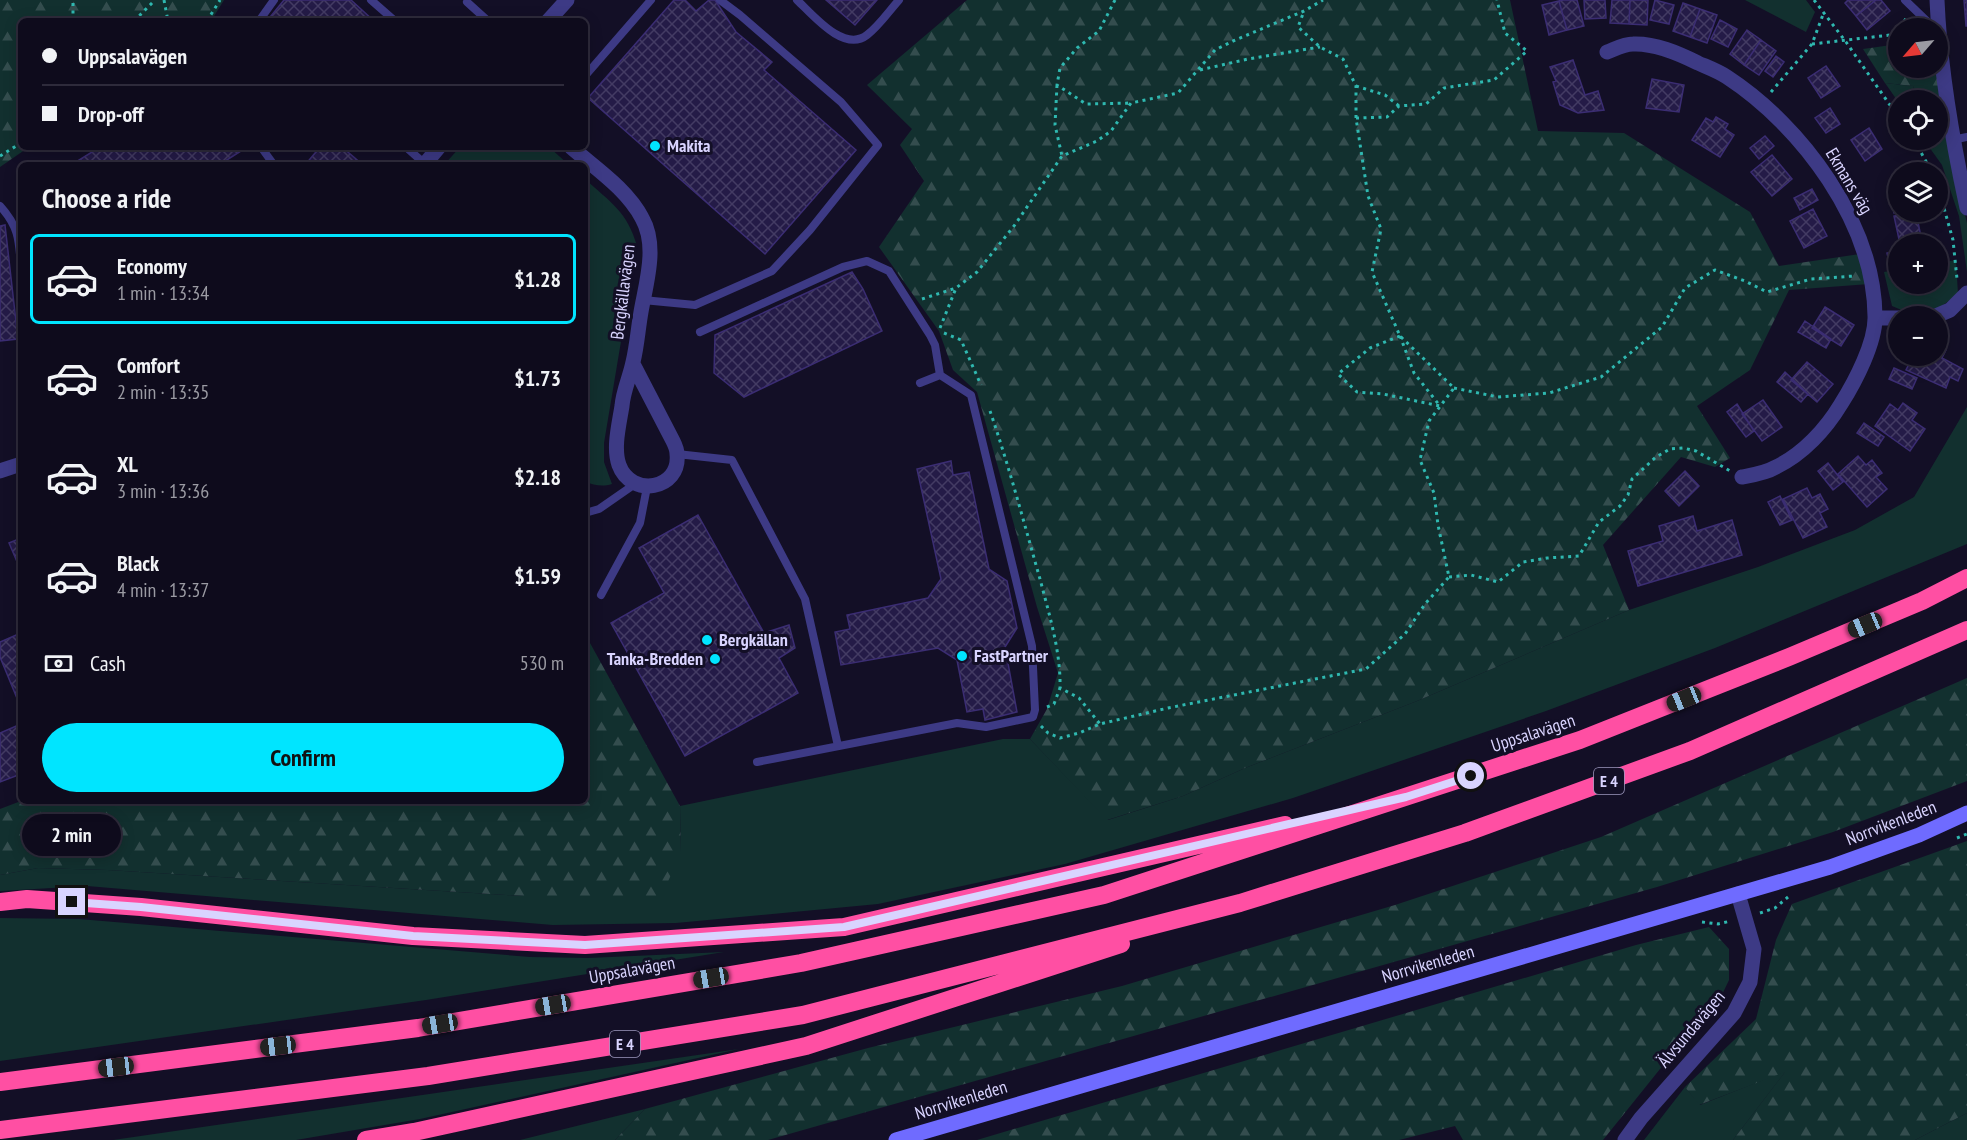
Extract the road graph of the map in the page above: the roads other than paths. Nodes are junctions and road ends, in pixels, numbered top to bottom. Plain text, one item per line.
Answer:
1 (274, 0) edge
2 (371, 0) edge
3 (567, 0) edge
4 (651, 0) edge
5 (720, 0) edge
6 (797, 0) edge
7 (899, 0) edge
8 (1905, 0) edge
9 (1937, 0) edge
10 (467, 2) dead end
11 (261, 18) edge
12 (392, 18) edge
13 (485, 18) edge
14 (551, 18) edge
15 (1924, 18) edge
16 (1938, 18) edge
17 (1607, 52) dead end
18 (588, 73) edge
19 (1947, 78) edge
20 (1960, 139) edge
21 (409, 150) edge
22 (437, 150) edge
23 (574, 150) edge
24 (422, 162) edge
25 (426, 162) edge
26 (588, 162) edge
27 (588, 162) edge
28 (0, 206) edge
29 (1967, 208) edge
30 (18, 232) edge
31 (1965, 296) edge
32 (643, 300) junction
33 (1948, 311) edge
34 (1876, 318) junction
35 (1888, 318) edge
36 (700, 332) dead end
37 (633, 364) junction
38 (940, 375) junction
39 (920, 383) dead end
40 (677, 454) junction
41 (18, 465) edge
42 (0, 471) edge
43 (1742, 477) road end
44 (641, 485) junction
45 (588, 512) edge
46 (1967, 578) edge
47 (601, 595) dead end
48 (1967, 630) edge
49 (838, 746) junction
50 (757, 762) dead end
51 (1406, 797) junction
52 (1967, 813) edge
53 (1738, 894) junction
54 (0, 902) edge
55 (1240, 903) junction
56 (0, 1082) edge
57 (0, 1130) edge
58 (366, 1140) edge
59 (896, 1140) edge
60 (1625, 1140) edge

1 - 11 lane
2 - 12 lane
3 - 14 street
4 - 18 lane
5 - 32 lane
6 - 7 lane
8 - 15 lane
9 - 16 street
10 - 13 lane
17 - 34 street, Ekmans väg
19 - 20 street
20 - 29 street
21 - 24 lane
22 - 25 street
23 - 27 street, Bergkällavägen
26 - 32 street, Bergkällavägen
28 - 30 lane
31 - 33 street
32 - 37 street, Bergkällavägen
34 - 35 street
34 - 43 street, Ekmans väg
36 - 38 lane
37 - 40 street, Bergkällavägen
37 - 44 street, Bergkällavägen
38 - 39 lane
38 - 49 lane
40 - 44 street
40 - 49 lane
41 - 42 street
44 - 45 lane
44 - 47 lane
46 - 51 highway, Uppsalavägen
48 - 55 highway, E 4
49 - 50 lane
51 - 54 highway
51 - 56 highway, Uppsalavägen
52 - 53 main road, Norrvikenleden
53 - 59 main road, Norrvikenleden
53 - 60 street, Älvsundavägen
55 - 57 highway, E 4
55 - 58 highway

